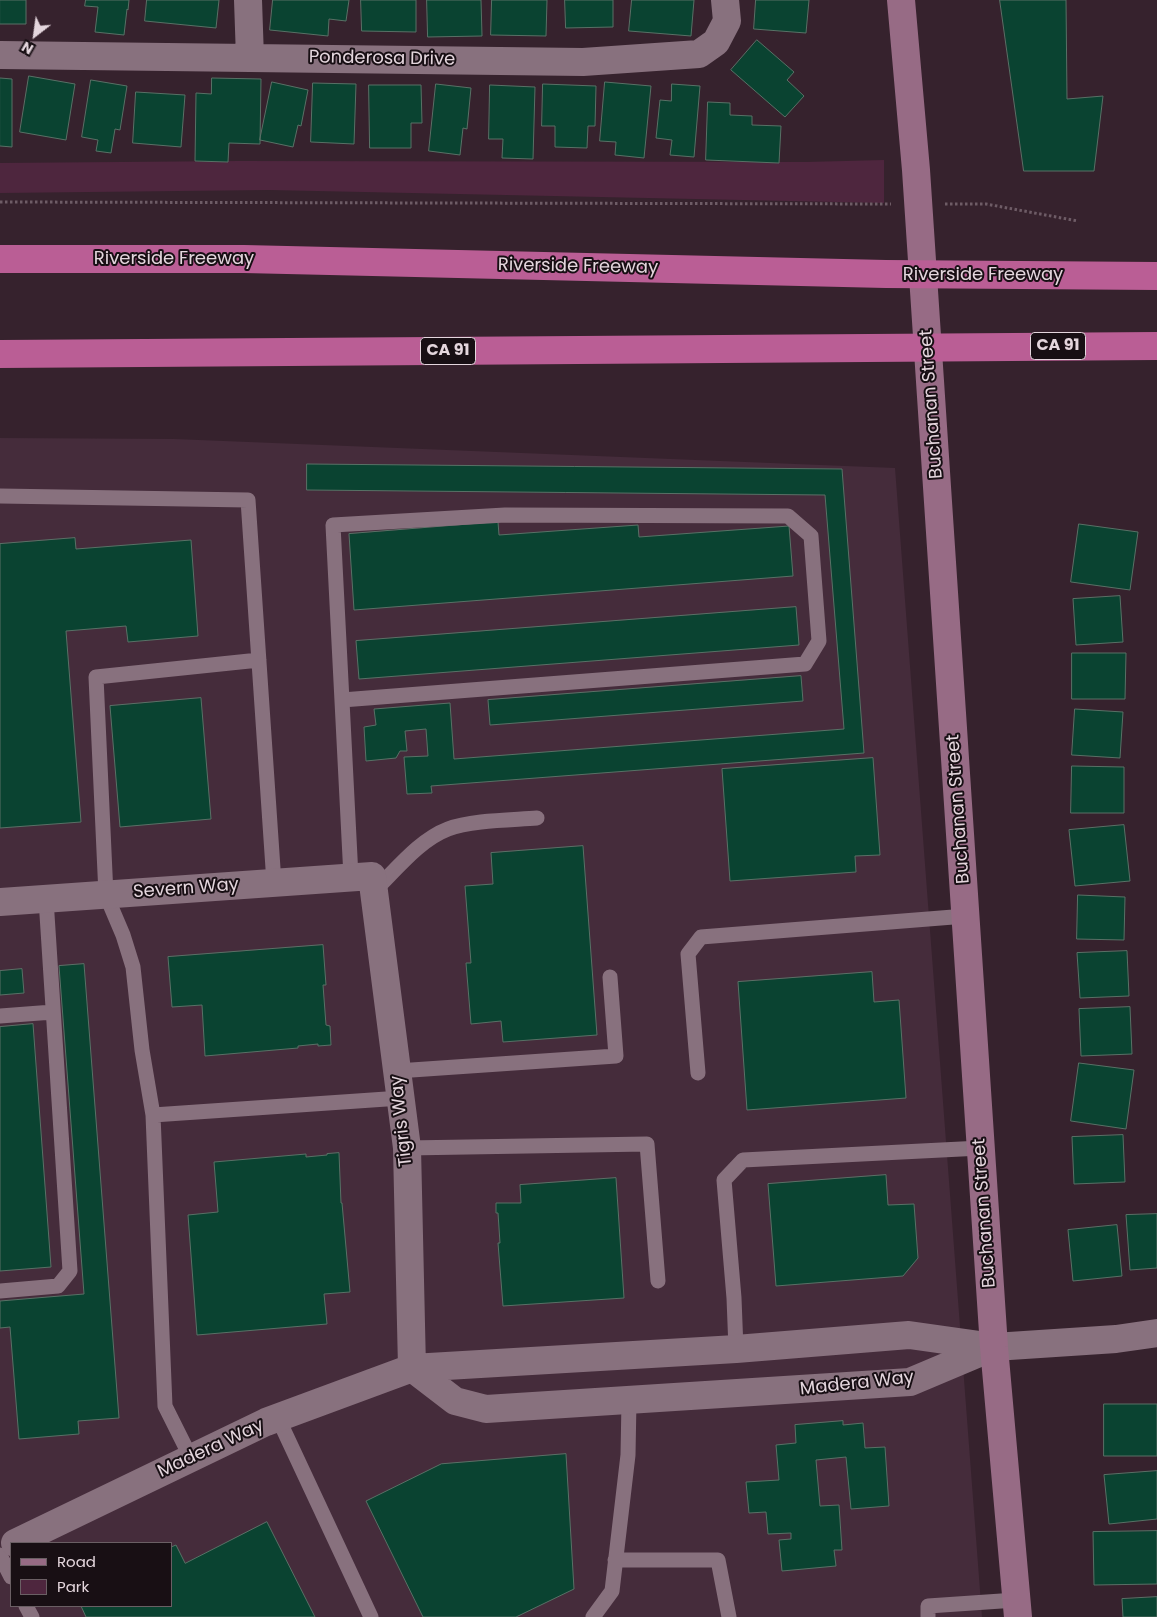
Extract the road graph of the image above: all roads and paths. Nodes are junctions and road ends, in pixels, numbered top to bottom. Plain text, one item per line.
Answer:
1 (248, 0) edge
2 (725, 0) edge
3 (901, 0) edge
4 (0, 55) edge
5 (250, 58) junction
6 (0, 202) edge
7 (898, 204) dead end
8 (937, 204) dead end
9 (1078, 221) dead end
10 (0, 259) edge
11 (1157, 276) edge
12 (1157, 346) edge
13 (0, 354) edge
14 (0, 496) edge
15 (259, 660) junction
16 (342, 700) junction
17 (537, 818) dead end
18 (366, 881) junction
19 (274, 883) junction
20 (106, 895) junction
21 (46, 899) junction
22 (0, 902) edge
23 (966, 916) junction
24 (610, 977) dead end
25 (54, 1012) junction
26 (0, 1016) edge
27 (397, 1071) junction
28 (698, 1073) dead end
29 (401, 1098) junction
30 (153, 1114) junction
31 (407, 1148) junction
32 (981, 1148) junction
33 (658, 1281) dead end
34 (0, 1291) edge
35 (1157, 1333) edge
36 (994, 1347) junction
37 (736, 1349) junction
38 (412, 1368) junction
39 (629, 1401) junction
40 (278, 1418) junction
41 (191, 1458) junction
42 (17, 1542) edge
43 (0, 1555) edge
44 (615, 1560) junction
45 (10, 1575) edge
46 (1017, 1608) edge
47 (371, 1617) edge
48 (593, 1617) edge
49 (729, 1617) edge
50 (928, 1617) edge

1 - 5 street
2 - 5 street, Ponderosa Drive
3 - 23 street, Buchanan Street
4 - 5 street, Ponderosa Drive
6 - 7 path
8 - 9 path
10 - 11 highway, Riverside Freeway
12 - 13 highway, CA 91
14 - 15 lane
15 - 19 lane
15 - 20 lane
16 - 16 lane
16 - 18 lane
17 - 18 lane
18 - 19 street, Severn Way
18 - 27 street, Tigris Way
19 - 20 street, Severn Way
20 - 21 street, Severn Way
20 - 30 lane
21 - 22 street, Severn Way
21 - 25 lane
23 - 28 lane
23 - 32 street, Buchanan Street
24 - 27 lane
25 - 26 lane
25 - 34 lane
27 - 29 street, Tigris Way
29 - 30 lane
29 - 31 street, Tigris Way
30 - 41 lane
31 - 33 lane
31 - 38 street, Tigris Way
32 - 36 street, Buchanan Street
32 - 37 lane
35 - 36 street
36 - 37 street, Madera Way
36 - 39 street, Madera Way
36 - 46 street, Buchanan Street
37 - 38 street, Madera Way
38 - 39 street, Madera Way
38 - 40 street, Madera Way
39 - 44 lane
40 - 41 street, Madera Way
40 - 47 lane
41 - 42 street, Madera Way
43 - 45 lane
44 - 48 lane
44 - 49 lane
46 - 50 lane

